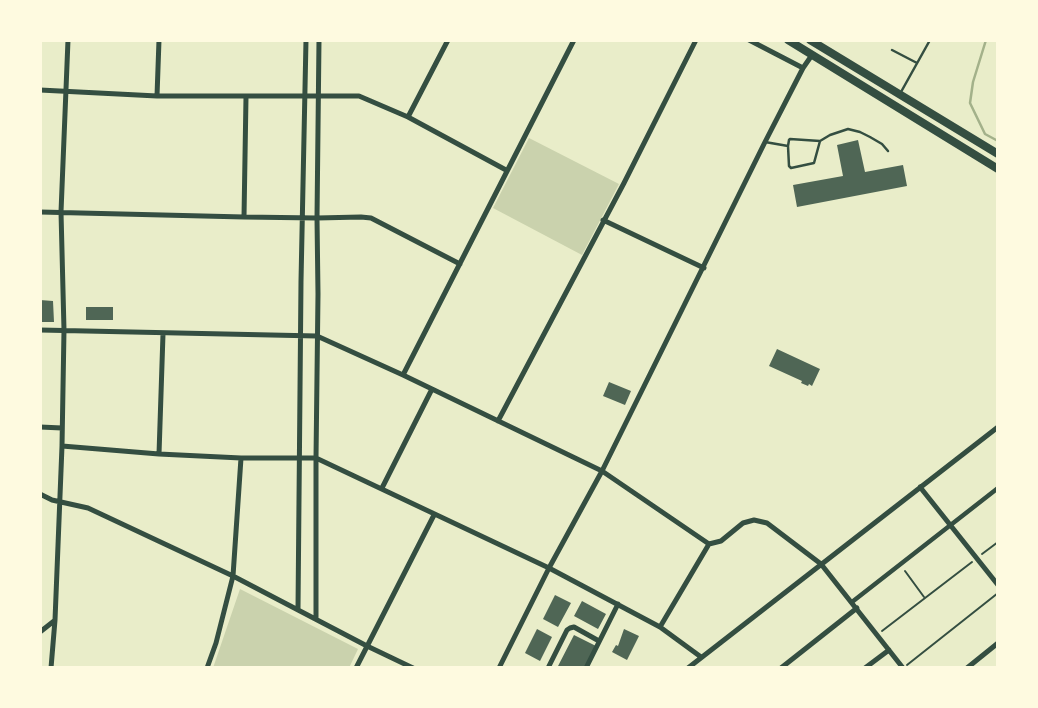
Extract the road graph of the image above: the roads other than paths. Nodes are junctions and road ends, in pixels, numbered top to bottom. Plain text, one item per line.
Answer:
1 (68, 40) edge
2 (159, 40) edge
3 (306, 40) edge
4 (319, 40) edge
5 (447, 40) edge
6 (574, 40) edge
7 (696, 40) edge
8 (748, 40) edge
9 (788, 40) edge
10 (810, 40) edge
11 (930, 40) edge
12 (821, 43) edge
13 (892, 50) dead end
14 (812, 55) junction
15 (918, 63) junction
16 (803, 68) junction
17 (40, 90) edge
18 (66, 91) junction
19 (900, 95) junction
20 (157, 96) junction
21 (246, 97) junction
22 (306, 97) junction
23 (318, 97) junction
24 (408, 117) junction
25 (765, 142) junction
26 (820, 142) junction
27 (788, 146) junction
28 (888, 151) dead end
29 (998, 154) edge
30 (998, 169) edge
31 (506, 170) junction
32 (40, 212) edge
33 (61, 212) junction
34 (244, 218) junction
35 (302, 218) junction
36 (317, 218) junction
37 (603, 220) junction
38 (460, 264) junction
39 (704, 268) junction
40 (40, 330) edge
41 (64, 330) junction
42 (163, 334) junction
43 (301, 335) junction
44 (317, 336) junction
45 (402, 375) junction
46 (432, 389) junction
47 (498, 421) junction
48 (998, 426) edge
49 (40, 427) edge
50 (62, 428) junction
51 (62, 446) junction
52 (159, 454) junction
53 (299, 457) junction
54 (241, 458) junction
55 (316, 458) junction
56 (602, 471) junction
57 (920, 487) junction
58 (382, 488) junction
59 (998, 488) edge
60 (40, 494) edge
61 (60, 502) junction
62 (434, 515) junction
63 (950, 525) junction
64 (709, 544) junction
65 (821, 564) junction
66 (549, 568) junction
67 (233, 576) junction
68 (998, 585) edge
69 (852, 601) junction
70 (618, 604) junction
71 (857, 608) junction
72 (298, 609) junction
73 (316, 619) junction
74 (55, 620) junction
75 (660, 626) junction
76 (40, 632) edge
77 (599, 641) junction
78 (998, 643) edge
79 (367, 646) junction
80 (889, 650) junction
81 (701, 657) junction
82 (51, 668) edge
83 (207, 668) edge
84 (356, 668) edge
85 (413, 668) edge
86 (499, 668) edge
87 (548, 668) edge
88 (586, 668) edge
89 (688, 668) edge
90 (780, 668) edge
91 (865, 668) edge
92 (904, 668) edge
93 (967, 668) edge

1 - 18 street
2 - 20 street
3 - 22 street
4 - 23 street
5 - 24 street
6 - 31 street
7 - 37 street
8 - 16 street
9 - 14 main road
10 - 12 main road
11 - 15 lane
12 - 19 main road
13 - 15 lane
14 - 16 street
14 - 30 main road
15 - 19 lane
16 - 25 street
17 - 18 street
18 - 20 street
18 - 33 street
19 - 29 main road
20 - 21 street
21 - 22 street
21 - 34 street
22 - 23 street
22 - 35 street
23 - 24 street
23 - 36 street
24 - 31 street
25 - 27 lane
25 - 39 street
26 - 27 lane
26 - 27 lane
26 - 28 lane
31 - 38 street
32 - 33 street
33 - 34 street
33 - 41 street
34 - 35 street
35 - 36 street
35 - 43 street
36 - 38 street
36 - 44 street
37 - 39 street
37 - 47 street
38 - 45 street
39 - 56 street
40 - 41 street
41 - 42 street
41 - 50 street
42 - 43 street
42 - 52 street
43 - 44 street
43 - 53 street
44 - 45 street
44 - 55 street
45 - 46 street
46 - 47 street
46 - 58 street
47 - 56 street
48 - 57 street
49 - 50 street
50 - 51 street
51 - 52 street
51 - 61 street
52 - 54 street
53 - 54 street
53 - 55 street
53 - 72 street
54 - 67 street
55 - 58 street
55 - 73 street
56 - 64 street
56 - 66 street
57 - 63 street
57 - 65 street
58 - 62 street
59 - 63 street
60 - 61 street
61 - 67 street
61 - 74 street
62 - 66 street
62 - 79 street
63 - 68 street
63 - 69 street
64 - 65 street
64 - 75 street
65 - 69 street
65 - 81 street
66 - 70 street
66 - 86 street
67 - 72 street
67 - 83 street
69 - 71 street
70 - 75 street
70 - 77 street
71 - 80 street
71 - 90 street
72 - 73 street
73 - 79 street
74 - 76 street
74 - 82 street
75 - 81 street
77 - 87 street
77 - 88 street
78 - 93 street
79 - 84 street
79 - 85 street
80 - 91 street
80 - 92 street
81 - 89 street

